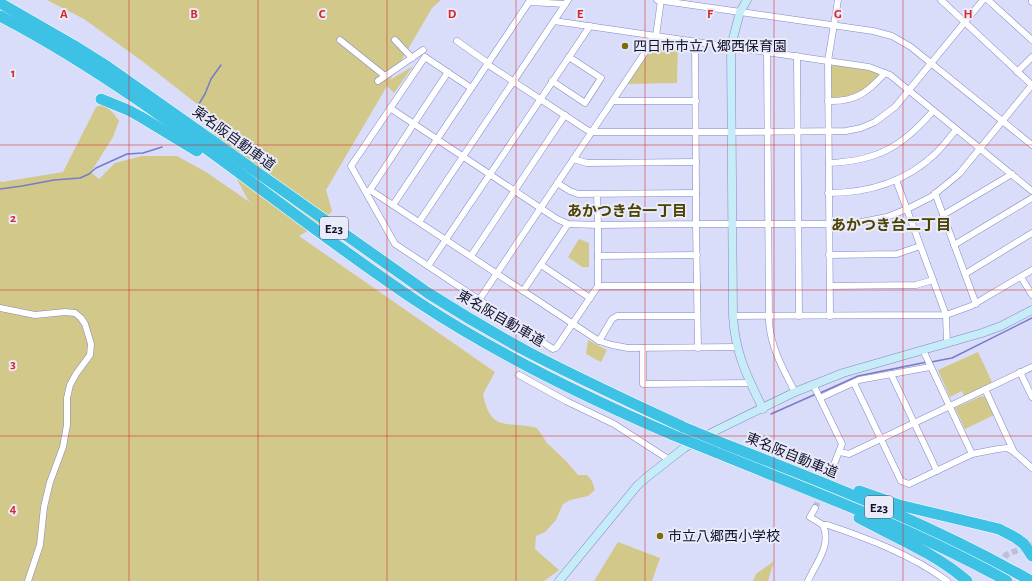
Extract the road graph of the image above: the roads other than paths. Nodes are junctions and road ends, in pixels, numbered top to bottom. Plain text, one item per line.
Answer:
1 (11, 0) edge
2 (657, 0) edge
3 (661, 0) edge
4 (747, 0) edge
5 (838, 0) edge
6 (941, 0) edge
7 (983, 0) edge
8 (988, 0) edge
9 (567, 2) edge
10 (0, 3) edge
11 (994, 3) edge
12 (740, 12) junction
13 (0, 16) edge
14 (554, 20) junction
15 (965, 22) junction
16 (834, 25) junction
17 (590, 26) junction
18 (656, 36) junction
19 (340, 40) dead end
20 (395, 40) dead end
21 (1032, 40) edge
22 (457, 41) dead end
23 (695, 41) junction
24 (731, 46) junction
25 (423, 50) dead end
26 (767, 52) junction
27 (797, 56) junction
28 (569, 57) junction
29 (1032, 57) edge
30 (412, 58) junction
31 (828, 61) junction
32 (488, 63) junction
33 (931, 63) junction
34 (418, 66) junction
35 (108, 67) junction
36 (448, 72) junction
37 (1017, 72) junction
38 (885, 73) junction
39 (386, 76) junction
40 (378, 81) dead end
41 (514, 81) junction
42 (552, 81) junction
43 (1032, 85) edge
44 (471, 88) junction
45 (909, 91) junction
46 (540, 98) junction
47 (101, 100) dead end
48 (613, 101) junction
49 (696, 101) junction
50 (828, 101) junction
51 (390, 108) junction
52 (933, 110) junction
53 (565, 116) junction
54 (1003, 121) junction
55 (413, 124) junction
56 (956, 130) junction
57 (592, 132) junction
58 (696, 132) junction
59 (732, 132) junction
60 (767, 132) junction
61 (798, 132) junction
62 (828, 132) junction
63 (437, 140) junction
64 (1032, 145) edge
65 (980, 149) junction
66 (463, 157) junction
67 (573, 159) junction
68 (696, 162) junction
69 (829, 163) junction
70 (1012, 174) junction
71 (489, 175) junction
72 (896, 180) junction
73 (557, 183) junction
74 (262, 191) junction
75 (368, 191) junction
76 (514, 191) junction
77 (1032, 191) edge
78 (696, 193) junction
79 (828, 193) junction
80 (935, 193) junction
81 (597, 194) junction
82 (1032, 198) edge
83 (393, 205) junction
84 (540, 208) junction
85 (907, 209) junction
86 (943, 215) junction
87 (419, 222) junction
88 (568, 224) junction
89 (598, 224) junction
90 (696, 224) junction
91 (732, 224) junction
92 (768, 224) junction
93 (798, 224) junction
94 (829, 224) junction
95 (1032, 234) edge
96 (446, 240) junction
97 (954, 245) junction
98 (920, 246) junction
99 (697, 255) junction
100 (830, 255) junction
101 (471, 256) junction
102 (598, 256) junction
103 (541, 264) junction
104 (428, 266) junction
105 (1032, 270) edge
106 (497, 274) junction
107 (965, 274) junction
108 (1021, 277) junction
109 (934, 280) junction
110 (598, 286) junction
111 (697, 286) junction
112 (830, 286) junction
113 (523, 291) junction
114 (1032, 295) edge
115 (590, 298) junction
116 (479, 300) junction
117 (976, 304) junction
118 (0, 308) edge
119 (1032, 310) edge
120 (946, 315) junction
121 (697, 316) junction
122 (733, 316) junction
123 (768, 316) junction
124 (799, 316) junction
125 (830, 316) junction
126 (572, 324) junction
127 (599, 341) junction
128 (947, 343) junction
129 (737, 347) junction
130 (643, 348) junction
131 (698, 348) junction
132 (923, 350) junction
133 (929, 364) junction
134 (1032, 367) edge
135 (1020, 372) junction
136 (890, 374) junction
137 (519, 375) dead end
138 (750, 383) junction
139 (854, 383) junction
140 (984, 390) junction
141 (795, 392) junction
142 (817, 392) junction
143 (1032, 397) edge
144 (949, 406) junction
145 (763, 409) junction
146 (914, 423) junction
147 (881, 439) junction
148 (840, 452) junction
149 (1014, 452) junction
150 (972, 454) junction
151 (668, 460) junction
152 (767, 460) junction
153 (1032, 468) edge
154 (761, 471) junction
155 (937, 471) junction
156 (831, 472) dead end
157 (815, 508) tunnel mouth
158 (823, 525) junction
159 (1032, 556) edge
160 (28, 581) edge
161 (559, 581) edge
162 (808, 581) edge
163 (948, 581) edge
164 (967, 581) edge
165 (1006, 581) edge
166 (1031, 581) edge

1 - 35 highway
2 - 3 street
3 - 12 street
3 - 18 street
4 - 12 street
5 - 16 street
6 - 15 street
7 - 15 street
8 - 11 street
9 - 14 street
9 - 32 street
10 - 35 highway, 東名阪自動車道 / E23
11 - 21 street
12 - 16 street
12 - 24 street
13 - 74 highway, 東名阪自動車道 / E23
14 - 17 street
14 - 41 street
15 - 33 street
15 - 37 street
16 - 31 street
16 - 33 street
17 - 18 street
17 - 28 street
18 - 23 street
18 - 48 street
19 - 39 street
20 - 30 street
22 - 32 street
23 - 24 street
23 - 49 street
24 - 26 street
24 - 59 street
25 - 30 street
26 - 27 street
26 - 60 street
27 - 31 street
27 - 61 street
28 - 42 street
28 - 42 street
29 - 37 street
30 - 34 street
30 - 39 street
31 - 38 street
31 - 50 street
32 - 41 street
32 - 44 street
33 - 45 street
33 - 54 street
34 - 36 street
34 - 51 street
35 - 152 highway, 東名阪自動車道 / E23, bridge
36 - 44 street
36 - 55 street
37 - 43 street
38 - 45 street
38 - 50 street
39 - 40 street
41 - 46 street
41 - 66 street
42 - 46 street
43 - 54 street
44 - 63 street
45 - 52 street
45 - 62 street
46 - 53 street
46 - 71 street
47 - 74 highway
48 - 49 street
48 - 57 street
49 - 58 street
50 - 62 street
51 - 55 street
51 - 75 street
52 - 56 street
52 - 69 street
53 - 57 street
53 - 76 street
54 - 64 street
54 - 65 street
55 - 63 street
55 - 75 street
56 - 65 street
56 - 72 street
57 - 58 street
57 - 67 street
58 - 59 street
58 - 68 street
59 - 60 street
59 - 91 street
60 - 61 street
60 - 92 street
61 - 62 street
61 - 93 street
62 - 69 street
63 - 66 street
63 - 83 street
65 - 70 street
65 - 80 street
66 - 71 street
66 - 87 street
67 - 68 street
67 - 73 street
68 - 78 street
69 - 79 street
70 - 77 street
70 - 86 street
71 - 76 street
71 - 96 street
72 - 79 street
72 - 85 street
73 - 81 street
73 - 84 street
74 - 154 highway, 東名阪自動車道 / E23, bridge
75 - 83 street
75 - 104 street
76 - 84 street
76 - 101 street
78 - 81 street
78 - 90 street
79 - 94 street
80 - 85 street
80 - 86 street
81 - 89 street
82 - 97 street
83 - 87 street
84 - 88 street
84 - 106 street
85 - 94 street
85 - 98 street
86 - 97 street
87 - 96 street
88 - 89 street
88 - 103 street
89 - 90 street
89 - 102 street
90 - 91 street
90 - 99 street
91 - 92 street
91 - 122 street
92 - 93 street
92 - 123 street
93 - 94 street
93 - 124 street
94 - 100 street
95 - 107 street
96 - 101 street
96 - 104 street
97 - 107 street
98 - 100 street
98 - 109 street
99 - 102 street
99 - 111 street
100 - 112 street
101 - 106 street
102 - 110 street
103 - 113 street
103 - 115 street
104 - 116 street
105 - 108 street
106 - 113 street
106 - 116 street
107 - 117 street
108 - 114 street
108 - 117 street
109 - 112 street
109 - 120 street
110 - 111 street
110 - 115 street
111 - 121 street
112 - 125 street
113 - 126 street
115 - 126 street
116 - 126 street
117 - 120 street
118 - 160 street
119 - 128 street
120 - 125 street
120 - 128 street
121 - 127 street
121 - 131 street
122 - 123 street
122 - 129 street
123 - 124 street
123 - 141 street
124 - 125 street
126 - 127 street
127 - 130 street
128 - 132 street
129 - 131 street
129 - 138 street
130 - 131 street
130 - 138 street
132 - 133 street
132 - 142 street
133 - 136 street
133 - 144 street
134 - 135 street
135 - 140 street
135 - 143 street
136 - 139 street
136 - 146 street
137 - 151 street
138 - 145 street
139 - 142 street
139 - 147 street
140 - 144 street
140 - 149 street
141 - 142 street
141 - 145 street
142 - 148 street
144 - 146 street
144 - 150 street
145 - 151 street
146 - 147 street
146 - 155 street
147 - 148 street
147 - 155 street
148 - 156 street
149 - 150 street
149 - 153 street
150 - 155 street
151 - 161 street
152 - 159 highway
152 - 166 highway, 東名阪自動車道 / E23
154 - 164 highway
154 - 165 highway, 東名阪自動車道 / E23
157 - 158 street
158 - 162 street
158 - 163 street

